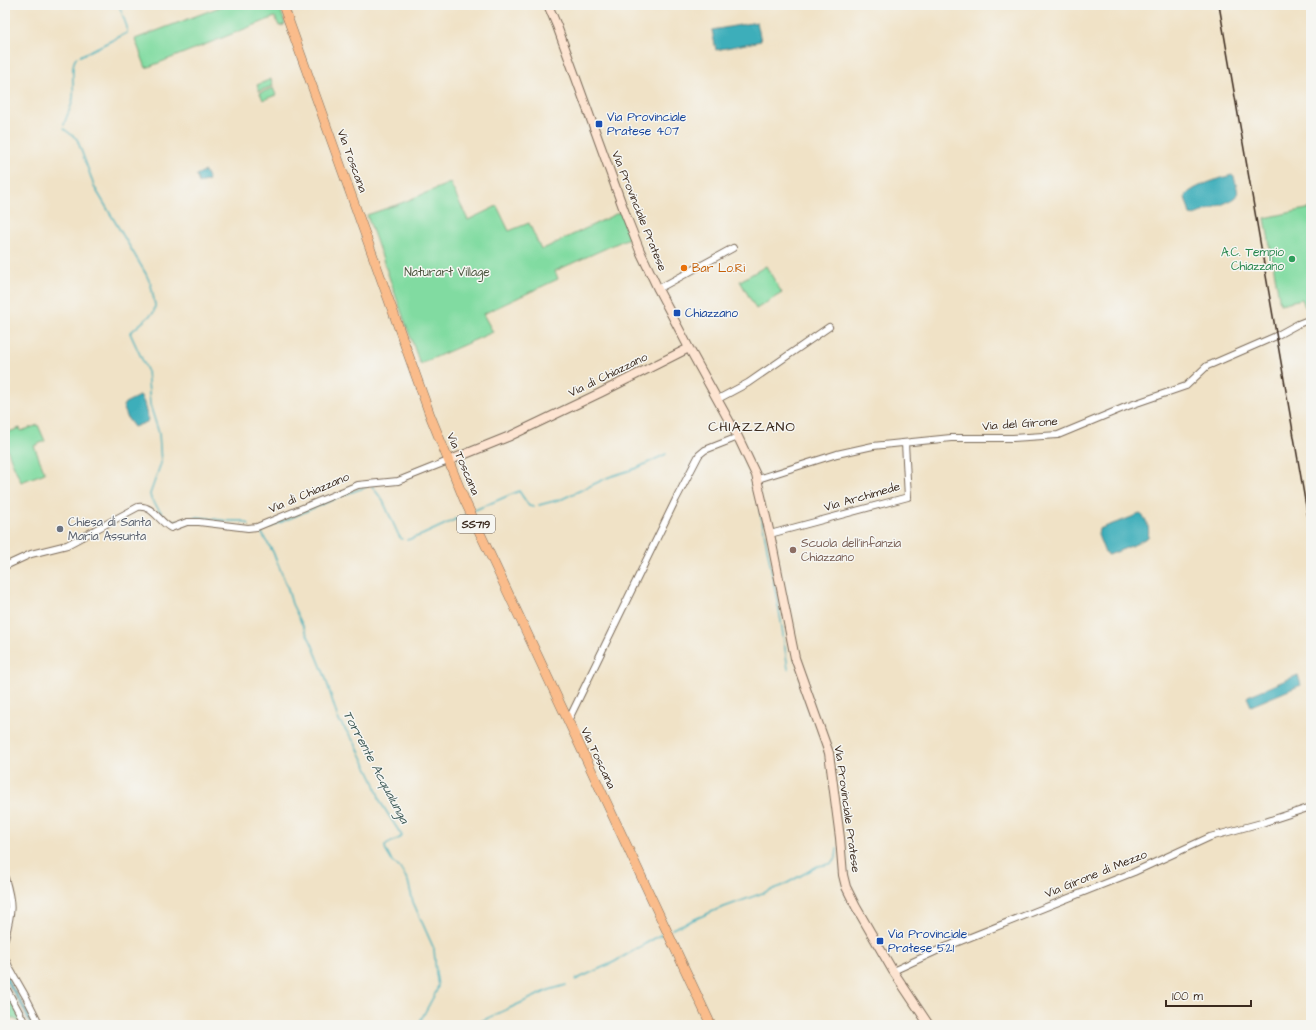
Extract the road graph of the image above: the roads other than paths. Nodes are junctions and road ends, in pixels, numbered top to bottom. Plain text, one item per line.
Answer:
1 (283, 5) edge
2 (548, 5) edge
3 (733, 248) dead end
4 (658, 289) junction
5 (1311, 319) edge
6 (829, 327) dead end
7 (689, 348) junction
8 (718, 399) junction
9 (738, 437) junction
10 (905, 443) junction
11 (448, 461) junction
12 (758, 479) junction
13 (770, 534) junction
14 (5, 566) edge
15 (568, 721) junction
16 (1311, 807) edge
17 (5, 878) edge
18 (5, 938) edge
19 (6, 958) edge
20 (893, 972) junction
21 (5, 986) edge
22 (26, 1025) edge
23 (40, 1025) edge
24 (710, 1025) edge
25 (929, 1025) edge

1 - 11 main road, Via Toscana / SS719
2 - 4 street, Via Provinciale Pratese
3 - 4 street
4 - 7 street, Via Provinciale Pratese
5 - 10 street, Via del Girone
6 - 8 street
7 - 8 street, Via Provinciale Pratese
7 - 11 street, Via di Chiazzano
8 - 9 street, Via Provinciale Pratese
9 - 12 street, Via Provinciale Pratese
9 - 15 street
10 - 12 street, Via del Girone
10 - 13 street, Via Archimede
11 - 14 street, Via di Chiazzano
11 - 15 main road, Via Toscana / SS719
12 - 13 street, Via Provinciale Pratese
13 - 20 street, Via Provinciale Pratese
15 - 24 main road, Via Toscana / SS719
16 - 20 street, Via Girone di Mezzo
17 - 18 street
19 - 23 street
20 - 25 street, Via Provinciale Pratese
21 - 22 street

